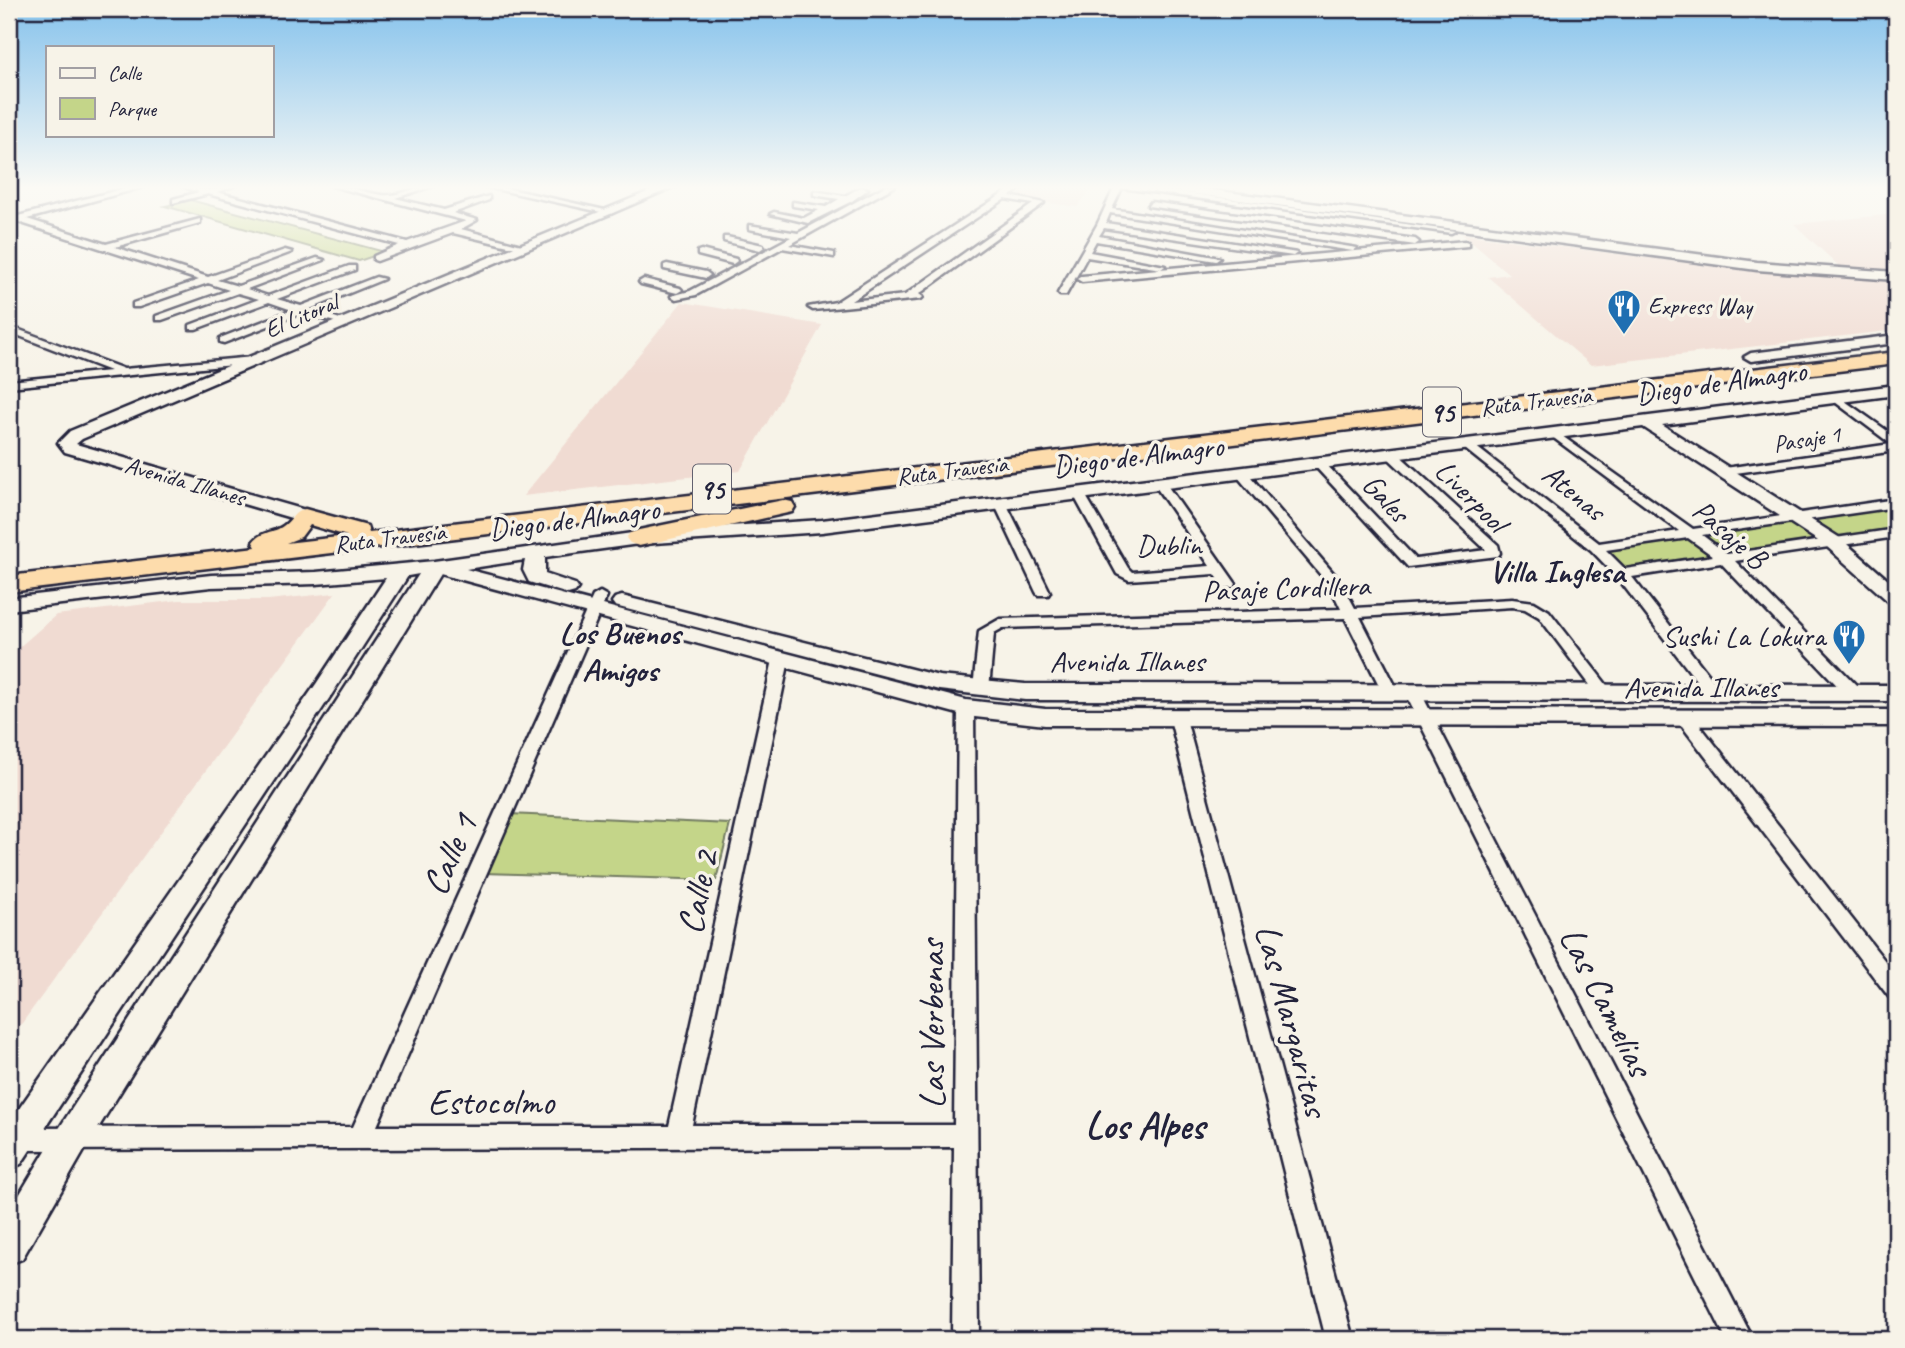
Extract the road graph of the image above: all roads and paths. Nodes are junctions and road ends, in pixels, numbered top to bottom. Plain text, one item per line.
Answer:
1 (112, 249) edge
2 (396, 249) edge
3 (520, 249) edge
4 (756, 249) edge
5 (777, 249) edge
6 (799, 249) edge
7 (927, 249) edge
8 (977, 249) edge
9 (1087, 249) edge
10 (1160, 249) edge
11 (1223, 249) edge
12 (1265, 249) edge
13 (1357, 249) edge
14 (1405, 249) edge
15 (1625, 249) edge
16 (288, 252) dead end
17 (1376, 252) junction
18 (701, 253) dead end
19 (1084, 254) junction
20 (831, 255) dead end
21 (1316, 257) junction
22 (377, 258) dead end
23 (1216, 258) junction
24 (320, 260) dead end
25 (733, 261) junction
26 (667, 267) dead end
27 (352, 268) dead end
28 (1206, 268) junction
29 (1186, 270) junction
30 (706, 275) junction
31 (1896, 276) edge
32 (379, 279) dead end
33 (1083, 279) dead end
34 (208, 280) junction
35 (644, 282) dead end
36 (238, 289) junction
37 (677, 290) junction
38 (1063, 293) dead end
39 (909, 297) junction
40 (922, 297) dead end
41 (269, 299) junction
42 (839, 304) junction
43 (136, 305) dead end
44 (813, 307) dead end
45 (301, 310) junction
46 (159, 318) dead end
47 (343, 323) junction
48 (193, 327) dead end
49 (9, 328) edge
50 (1896, 339) edge
51 (224, 340) dead end
52 (1896, 349) edge
53 (1751, 357) junction
54 (1896, 358) edge
55 (253, 360) junction
56 (1896, 364) edge
57 (1775, 368) junction
58 (125, 373) junction
59 (12, 381) edge
60 (1895, 391) edge
61 (1835, 397) junction
62 (1414, 406) junction
63 (1647, 422) junction
64 (1555, 434) junction
65 (67, 443) joint
66 (1466, 444) junction
67 (1896, 444) edge
68 (1391, 454) junction
69 (1318, 463) junction
70 (938, 472) junction
71 (1725, 472) junction
72 (1241, 473) junction
73 (1160, 484) junction
74 (1079, 494) junction
75 (1000, 503) junction
76 (1896, 503) edge
77 (305, 516) junction
78 (1797, 519) junction
79 (358, 531) junction
80 (1896, 533) edge
81 (1694, 534) junction
82 (639, 538) junction
83 (265, 542) junction
84 (1833, 542) junction
85 (1596, 547) junction
86 (536, 553) junction
87 (1724, 558) junction
88 (1418, 564) joint
89 (434, 567) junction
90 (401, 570) junction
91 (1220, 570) junction
92 (9, 573) edge
93 (1622, 574) junction
94 (1229, 584) dead end
95 (1043, 592) dead end
96 (1896, 598) edge
97 (10, 599) edge
98 (596, 603) junction
99 (1352, 613) junction
100 (781, 660) junction
101 (981, 689) junction
102 (1402, 693) junction
103 (1605, 693) junction
104 (1715, 693) junction
105 (1854, 693) junction
106 (1896, 693) edge
107 (966, 708) junction
108 (1685, 718) junction
109 (1896, 718) edge
110 (1178, 719) junction
111 (1426, 719) junction
112 (1896, 991) edge
113 (966, 1136) junction
114 (678, 1137) junction
115 (360, 1138) junction
116 (72, 1139) junction
117 (13, 1146) edge
118 (9, 1246) edge
119 (966, 1339) edge
120 (1340, 1339) edge
121 (1740, 1339) edge

1 - 34 street
2 - 22 street
3 - 47 main road, El Litoral
4 - 25 street
5 - 37 street
6 - 20 street
7 - 42 street
8 - 39 street
9 - 19 street
10 - 23 street
11 - 23 street
12 - 21 street
13 - 17 street
14 - 17 street
15 - 31 main road
16 - 34 street
17 - 21 street
18 - 25 street
19 - 29 street
19 - 38 street
21 - 28 street
23 - 28 street
24 - 36 street
25 - 30 street
26 - 30 street
27 - 41 street
28 - 29 street
29 - 33 street
30 - 37 street
32 - 45 street
34 - 36 street
34 - 43 street
35 - 37 street
36 - 41 street
36 - 46 street
39 - 40 street
39 - 42 street
41 - 45 street
41 - 48 street
42 - 44 street
45 - 47 street
45 - 51 street
47 - 55 main road, El Litoral
49 - 58 street
50 - 53 main road
52 - 57 highway, Ruta Travesía / 95
53 - 57 highway
53 - 62 highway
54 - 57 highway, Ruta Travesía / 95
55 - 58 street
55 - 65 main road, El Litoral
56 - 57 highway
57 - 62 highway, Ruta Travesía / 95
57 - 70 highway, Ruta Travesía / 95
58 - 59 street
60 - 61 main road, Diego de Almagro
61 - 63 main road, Diego de Almagro
61 - 67 street
62 - 79 highway, Ruta Travesía / 95
63 - 64 main road, Diego de Almagro
63 - 71 main road
64 - 66 main road, Diego de Almagro
64 - 81 street, Pasaje B
65 - 77 main road, Avenida Illanes
66 - 68 main road, Diego de Almagro
66 - 85 street, Atenas
67 - 71 street, Pasaje 1
68 - 69 main road, Diego de Almagro
68 - 88 street, Liverpool
69 - 72 main road, Diego de Almagro
69 - 88 street, Gales
70 - 82 highway
70 - 97 highway, Ruta Travesía / 95
71 - 78 main road
72 - 73 main road, Diego de Almagro
72 - 99 street, Las Camelias
73 - 74 main road, Diego de Almagro
73 - 91 street
74 - 75 main road, Diego de Almagro
74 - 91 street, Dublin
75 - 82 main road, Diego de Almagro
75 - 95 street
76 - 78 street
77 - 79 highway
77 - 83 highway
78 - 81 street
78 - 84 main road
79 - 83 highway, Ruta Travesía / 95
80 - 84 street
81 - 85 street
81 - 87 street, Pasaje B
82 - 86 main road, Diego de Almagro
83 - 92 highway, Ruta Travesía / 95
84 - 87 street
84 - 96 main road
85 - 93 street, Atenas
86 - 89 main road, Diego de Almagro
86 - 90 main road
86 - 98 main road, Avenida Illanes
87 - 93 street
87 - 105 street, Pasaje B
89 - 90 main road, Diego de Almagro
89 - 98 main road, Avenida Illanes
89 - 116 main road
90 - 97 main road, Diego de Almagro
90 - 117 main road
91 - 94 street
93 - 104 street, Atenas
98 - 100 main road, Avenida Illanes
98 - 101 main road, Avenida Illanes
98 - 115 street, Calle 1
99 - 101 street, Pasaje Cordillera
99 - 102 street, Las Camelias
99 - 103 street, Pasaje Cordillera
100 - 107 main road, Avenida Illanes
100 - 114 street, Calle 2
101 - 102 main road, Avenida Illanes
102 - 103 main road, Avenida Illanes
102 - 111 street, Las Camelias
103 - 104 main road, Avenida Illanes
104 - 105 main road, Avenida Illanes
105 - 106 main road, Avenida Illanes
107 - 110 main road, Avenida Illanes
107 - 113 street, Las Verbenas
108 - 109 main road, Avenida Illanes
108 - 111 main road, Avenida Illanes
108 - 112 street
110 - 111 main road, Avenida Illanes
110 - 120 street, Las Margaritas
111 - 121 street, Las Camelias
113 - 114 street, Estocolmo
113 - 119 street, Las Verbenas
114 - 115 street, Estocolmo
115 - 116 street, Estocolmo
116 - 117 street, Estocolmo
116 - 118 main road

